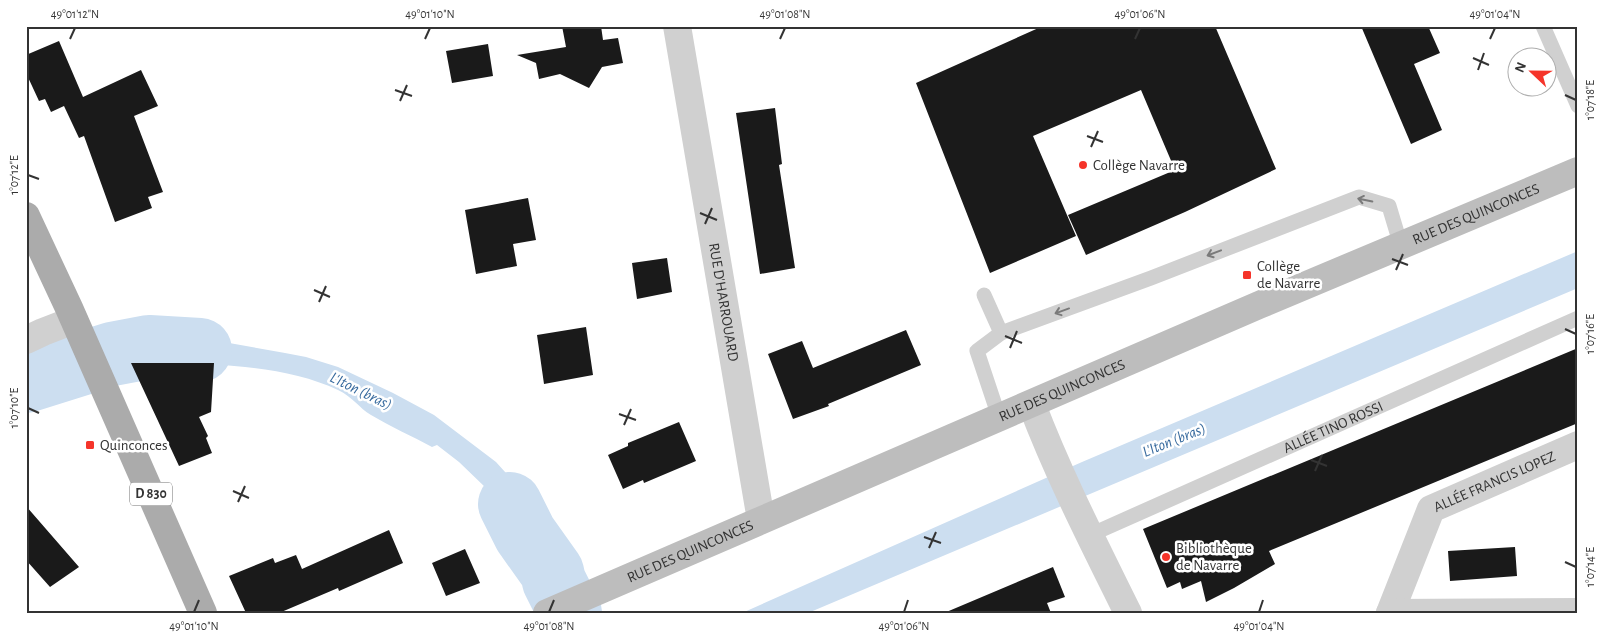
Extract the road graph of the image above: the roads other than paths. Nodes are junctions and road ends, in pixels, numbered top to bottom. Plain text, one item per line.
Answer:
1 (677, 26) edge
2 (1543, 26) edge
3 (1578, 106) edge
4 (1578, 171) edge
5 (26, 216) edge
6 (1401, 246) junction
7 (984, 295) dead end
8 (1578, 318) edge
9 (74, 320) junction
10 (1001, 333) junction
11 (26, 340) edge
12 (1032, 405) junction
13 (998, 417) junction
14 (1578, 445) edge
15 (761, 520) junction
16 (1090, 535) junction
17 (1578, 612) edge
18 (203, 613) edge
19 (547, 613) edge
20 (1128, 613) edge
21 (1390, 613) edge

1 - 15 street, RUE D'HARROUARD
2 - 3 lane
4 - 6 street, RUE DES QUINCONCES
5 - 9 main road, D 830
6 -> 10 lane
6 - 12 street, RUE DES QUINCONCES
7 - 10 lane
8 - 16 lane, ALLÉE TINO ROSSI
9 - 11 street
9 - 18 main road, D 830
10 - 13 lane
12 - 13 street, RUE DES QUINCONCES
12 - 16 street
13 - 15 street, RUE DES QUINCONCES
14 - 21 street, ALLÉE FRANCIS LOPEZ
15 - 19 street, RUE DES QUINCONCES
16 - 20 street
17 - 21 street, ALLÉE FRANCIS LOPEZ

